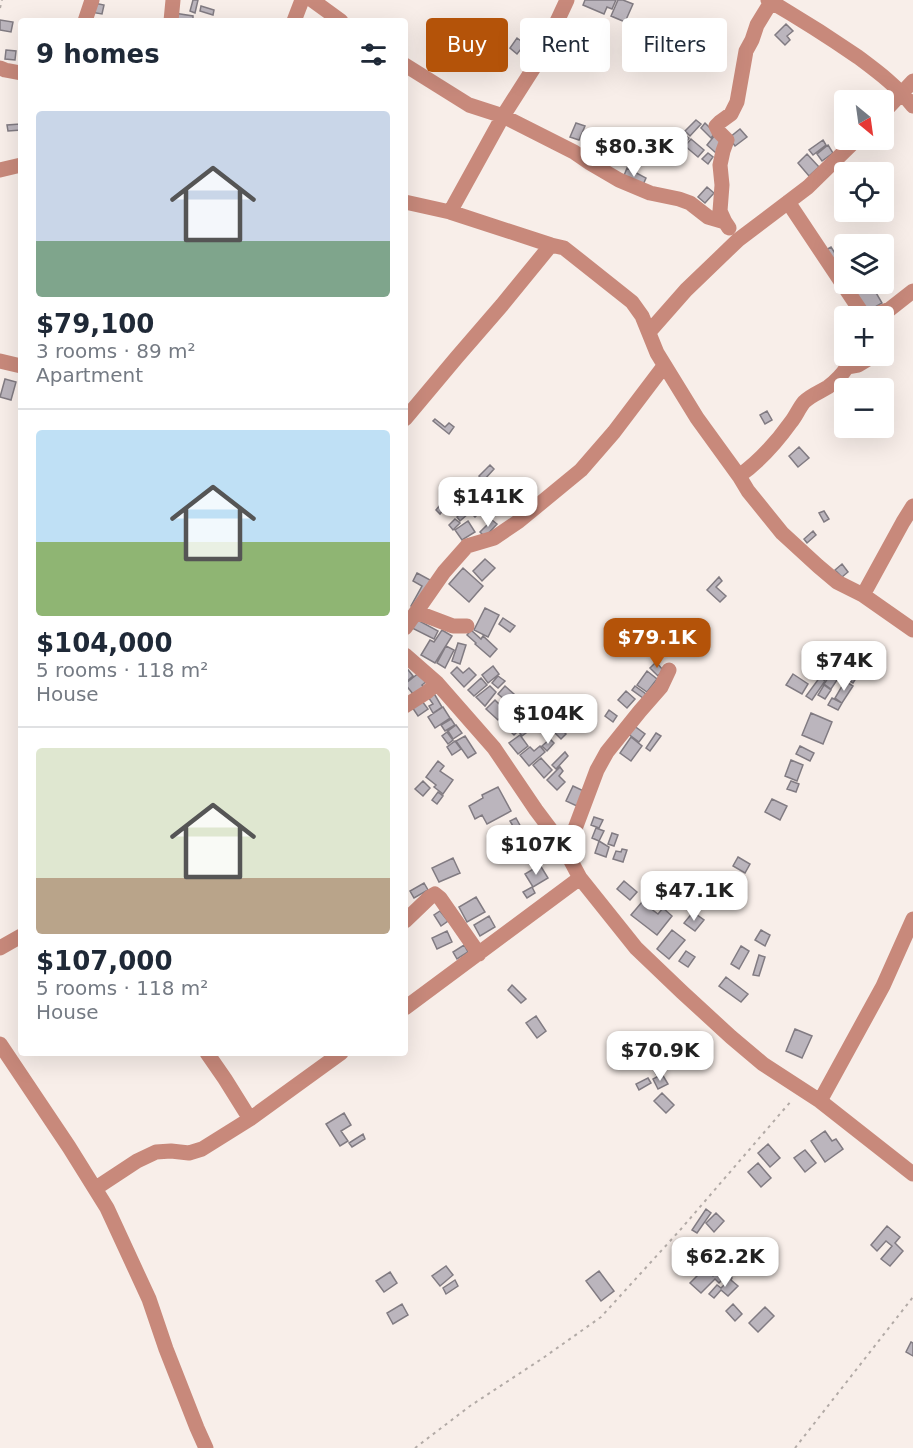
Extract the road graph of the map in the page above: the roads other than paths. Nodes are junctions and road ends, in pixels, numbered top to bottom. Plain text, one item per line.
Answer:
1 (92, 0) edge
2 (173, 0) edge
3 (302, 0) edge
4 (312, 0) edge
5 (567, 0) edge
6 (770, 1) edge
7 (86, 18) edge
8 (171, 18) edge
9 (295, 18) edge
10 (337, 18) edge
11 (408, 67) edge
12 (0, 68) edge
13 (18, 72) edge
14 (908, 87) edge
15 (894, 102) edge
16 (913, 106) edge
17 (503, 116) junction
18 (846, 150) edge
19 (18, 166) edge
20 (0, 170) edge
21 (788, 202) junction
22 (408, 203) edge
23 (450, 213) junction
24 (725, 222) junction
25 (739, 239) junction
26 (550, 245) junction
27 (913, 291) edge
28 (857, 306) edge
29 (894, 306) edge
30 (649, 332) junction
31 (0, 361) edge
32 (18, 365) edge
33 (664, 366) junction
34 (852, 366) edge
35 (408, 415) edge
36 (739, 476) junction
37 (913, 506) edge
38 (863, 596) junction
39 (416, 612) junction
40 (408, 624) edge
41 (467, 626) dead end
42 (913, 630) edge
43 (408, 658) edge
44 (669, 670) dead end
45 (437, 683) junction
46 (408, 704) edge
47 (563, 846) junction
48 (580, 878) junction
49 (408, 918) edge
50 (913, 919) edge
51 (18, 938) edge
52 (0, 948) edge
53 (479, 954) junction
54 (408, 1006) edge
55 (0, 1044) edge
56 (209, 1056) edge
57 (335, 1056) edge
58 (820, 1101) junction
59 (250, 1119) junction
60 (913, 1174) edge
61 (96, 1188) junction
62 (206, 1448) edge

1 - 7 street
2 - 8 street
3 - 9 street
4 - 10 street
5 - 17 street
6 - 14 street
6 - 24 street
11 - 17 street
12 - 13 street
14 - 15 street
14 - 16 street
17 - 23 street
17 - 24 street
18 - 21 street
19 - 20 street
21 - 25 street
21 - 28 street
22 - 23 street
23 - 26 street
24 - 25 street
25 - 30 street
26 - 30 street
26 - 35 street
27 - 29 street
30 - 33 street
31 - 32 street
33 - 36 street
33 - 39 street
34 - 36 street
36 - 38 street
37 - 38 street
38 - 42 street
39 - 40 street
39 - 41 street
43 - 45 street
44 - 47 street
45 - 46 street
45 - 47 street
47 - 48 street
48 - 53 street
48 - 58 street
49 - 53 street
50 - 58 street
51 - 52 street
53 - 54 street
55 - 61 street
56 - 59 street
57 - 59 street
58 - 60 street
59 - 61 street
61 - 62 street

